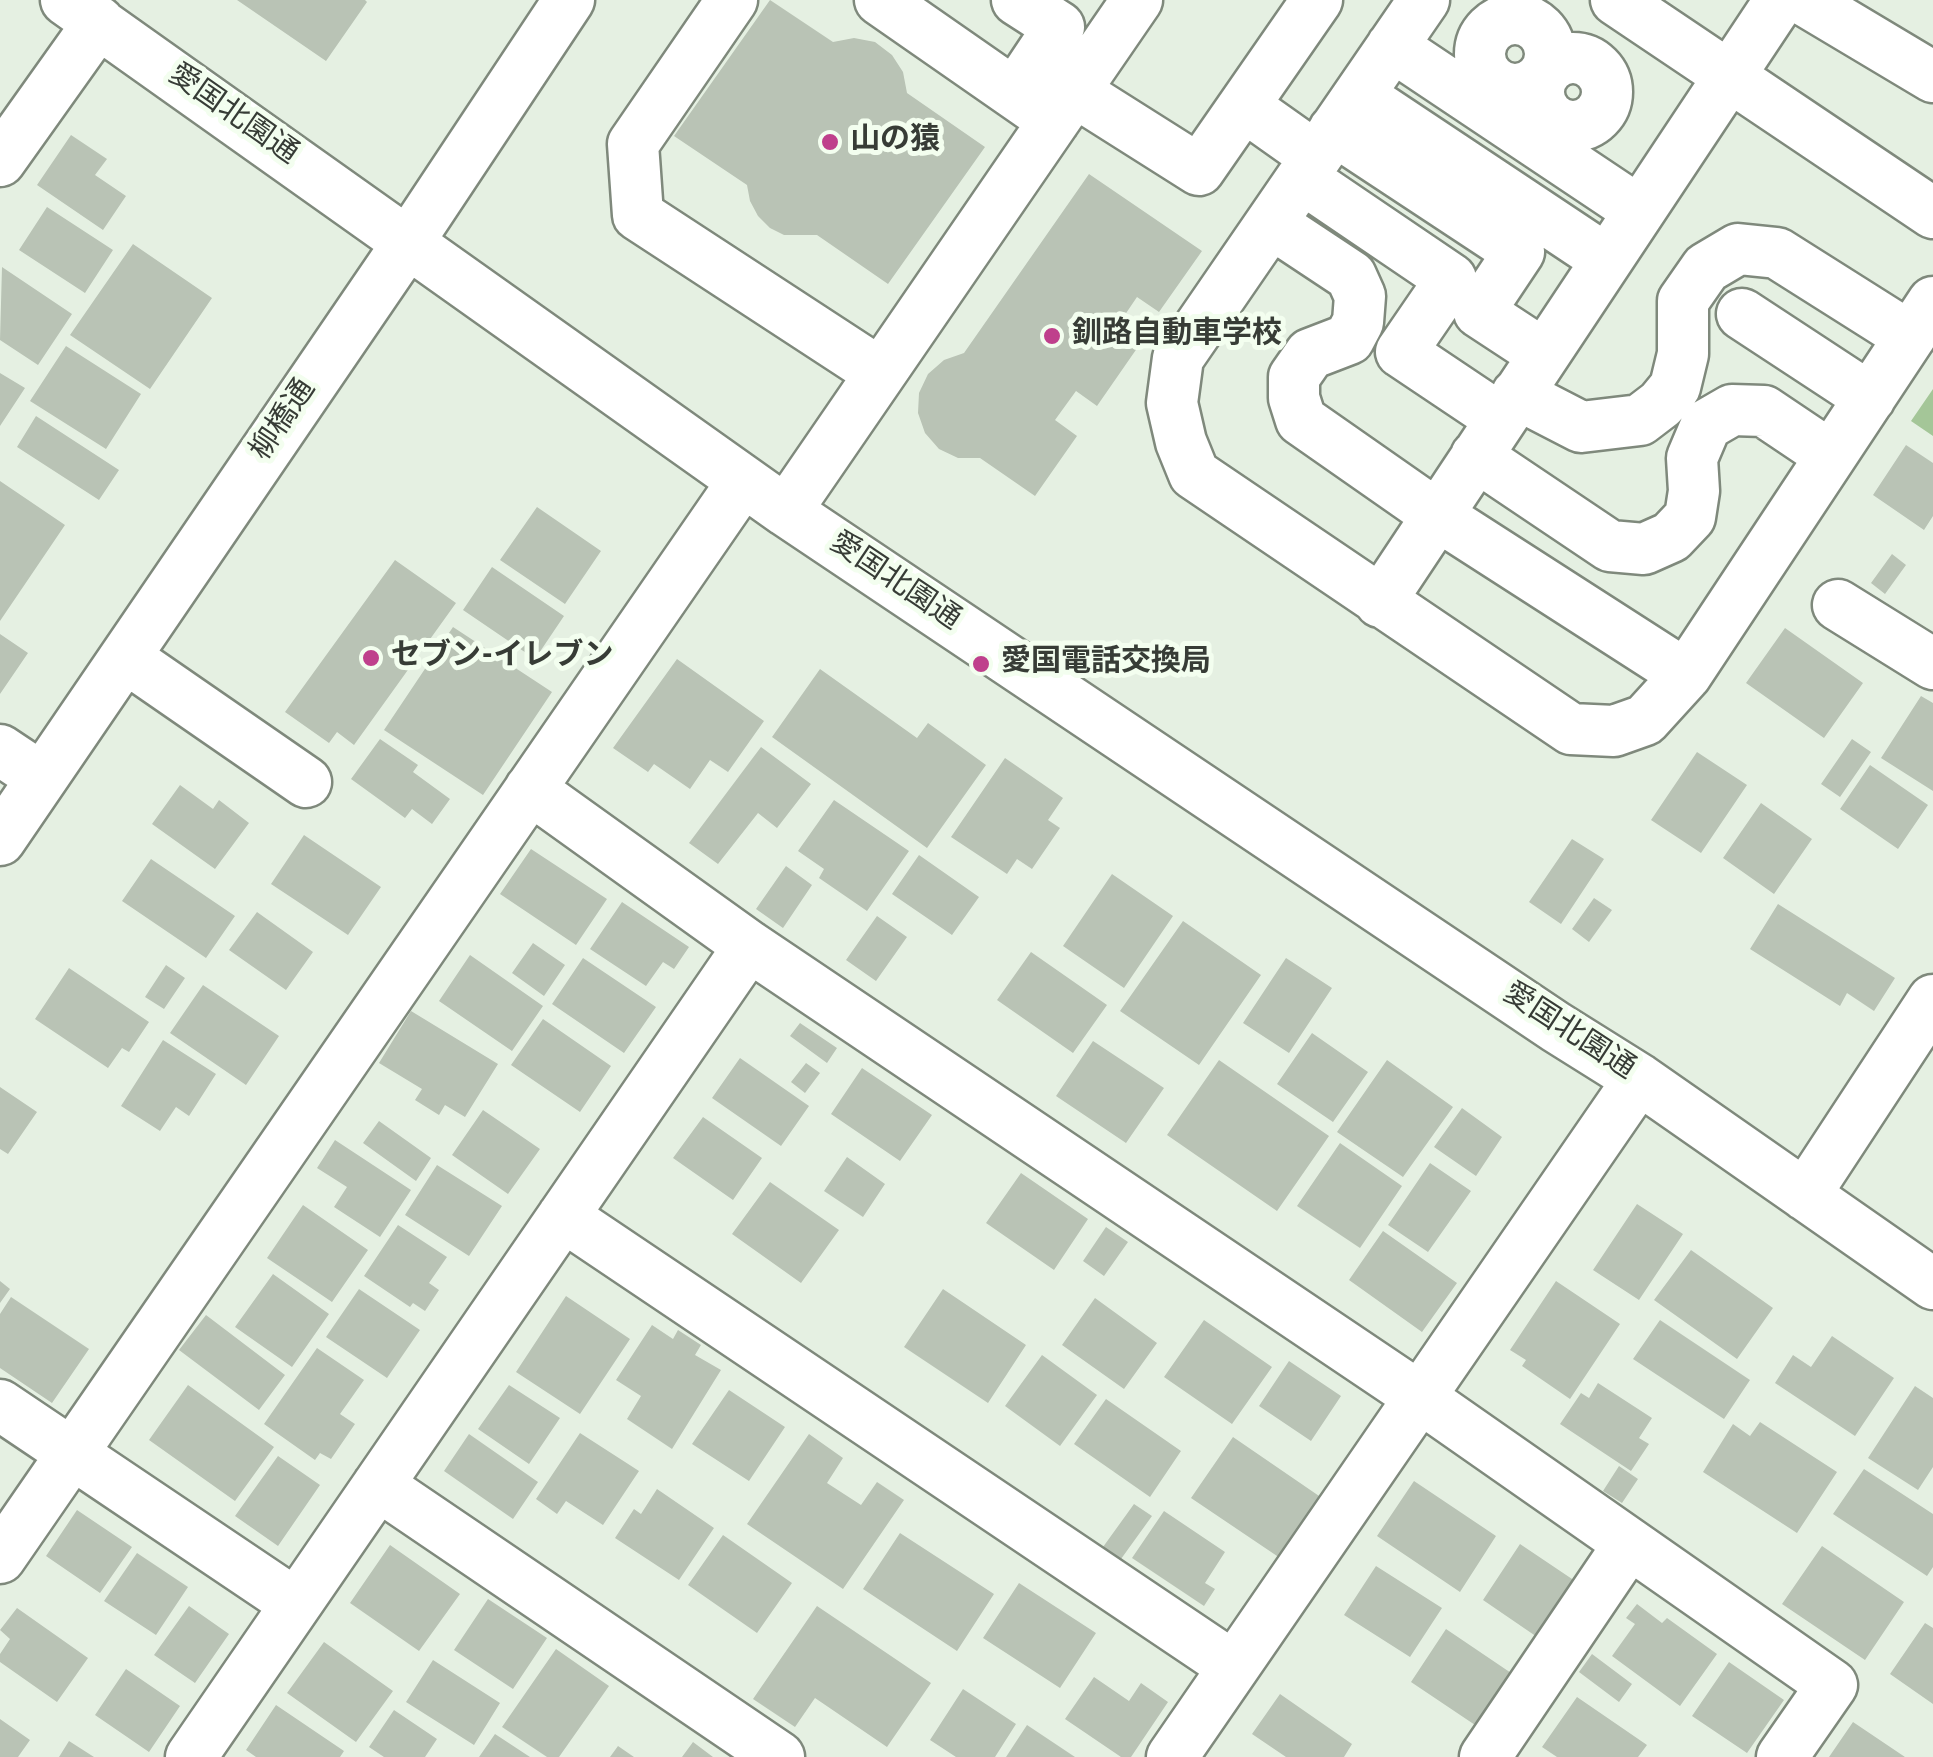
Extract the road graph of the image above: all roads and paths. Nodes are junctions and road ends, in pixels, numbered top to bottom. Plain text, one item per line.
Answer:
1 (569, 0) edge
2 (732, 0) edge
3 (880, 0) edge
4 (1018, 0) edge
5 (1137, 0) edge
6 (1316, 0) edge
7 (1424, 0) edge
8 (1435, 0) edge
9 (1780, 0) edge
10 (1804, 0) edge
11 (1623, 5) edge
12 (82, 11) edge
13 (1392, 46) junction
14 (1730, 75) junction
15 (1933, 77) edge
16 (1048, 101) junction
17 (1244, 106) junction
18 (1328, 140) junction
19 (0, 161) edge
20 (1639, 211) junction
21 (1933, 213) edge
22 (1271, 223) junction
23 (410, 241) junction
24 (1607, 260) junction
25 (1921, 320) edge
26 (1757, 339) dead end
27 (880, 373) junction
28 (1870, 398) junction
29 (1509, 406) junction
30 (1831, 456) junction
31 (743, 481) junction
32 (786, 511) junction
33 (1436, 515) junction
34 (1380, 602) junction
35 (1838, 605) dead end
36 (125, 657) junction
37 (1933, 664) edge
38 (1686, 675) junction
39 (0, 750) edge
40 (42, 778) junction
41 (306, 782) dead end
42 (530, 789) junction
43 (0, 840) edge
44 (749, 946) junction
45 (1933, 1000) edge
46 (1639, 1079) junction
47 (1805, 1195) junction
48 (563, 1216) junction
49 (1933, 1284) edge
50 (1421, 1398) junction
51 (0, 1405) edge
52 (72, 1453) junction
53 (378, 1485) junction
54 (1630, 1544) junction
55 (0, 1558) edge
56 (296, 1604) junction
57 (1234, 1667) junction
58 (191, 1757) edge
59 (779, 1757) edge
60 (1172, 1757) edge
61 (1485, 1757) edge
62 (1782, 1757) edge

1 - 23 street, 柳橋通
2 - 27 street
3 - 16 street
4 - 16 street
5 - 16 street
6 - 17 street
7 - 13 street
8 - 11 street
9 - 14 street
10 - 15 street
11 - 14 street
12 - 19 street
12 - 23 street, 愛国北園通
13 - 18 street
13 - 20 street
14 - 20 street
14 - 21 street
16 - 17 street
16 - 27 street
17 - 18 street
18 - 22 street
18 - 24 street
18 - 29 street
18 - 29 street
20 - 24 street
22 - 33 street
22 - 34 street
23 - 31 street, 愛国北園通
23 - 36 street, 柳橋通
24 - 29 street
25 - 28 street
25 - 29 street
26 - 28 street
27 - 32 street
28 - 30 street
29 - 30 street
29 - 33 street
30 - 38 street
31 - 32 street, 愛国北園通
31 - 42 street
32 - 46 street, 愛国北園通
33 - 34 street
33 - 38 street
34 - 38 street
35 - 37 street
36 - 40 street, 柳橋通
36 - 41 street
39 - 40 street
40 - 43 street, 柳橋通
42 - 44 street
42 - 52 street
44 - 48 street
44 - 50 street
45 - 47 street
46 - 47 street, 愛国北園通
46 - 50 street
47 - 49 street, 愛国北園通
48 - 53 street
48 - 57 street
50 - 54 street
50 - 57 street
51 - 52 street
52 - 55 street
52 - 56 street
53 - 56 street
53 - 59 street
54 - 61 street
54 - 62 street
56 - 58 street
57 - 60 street

